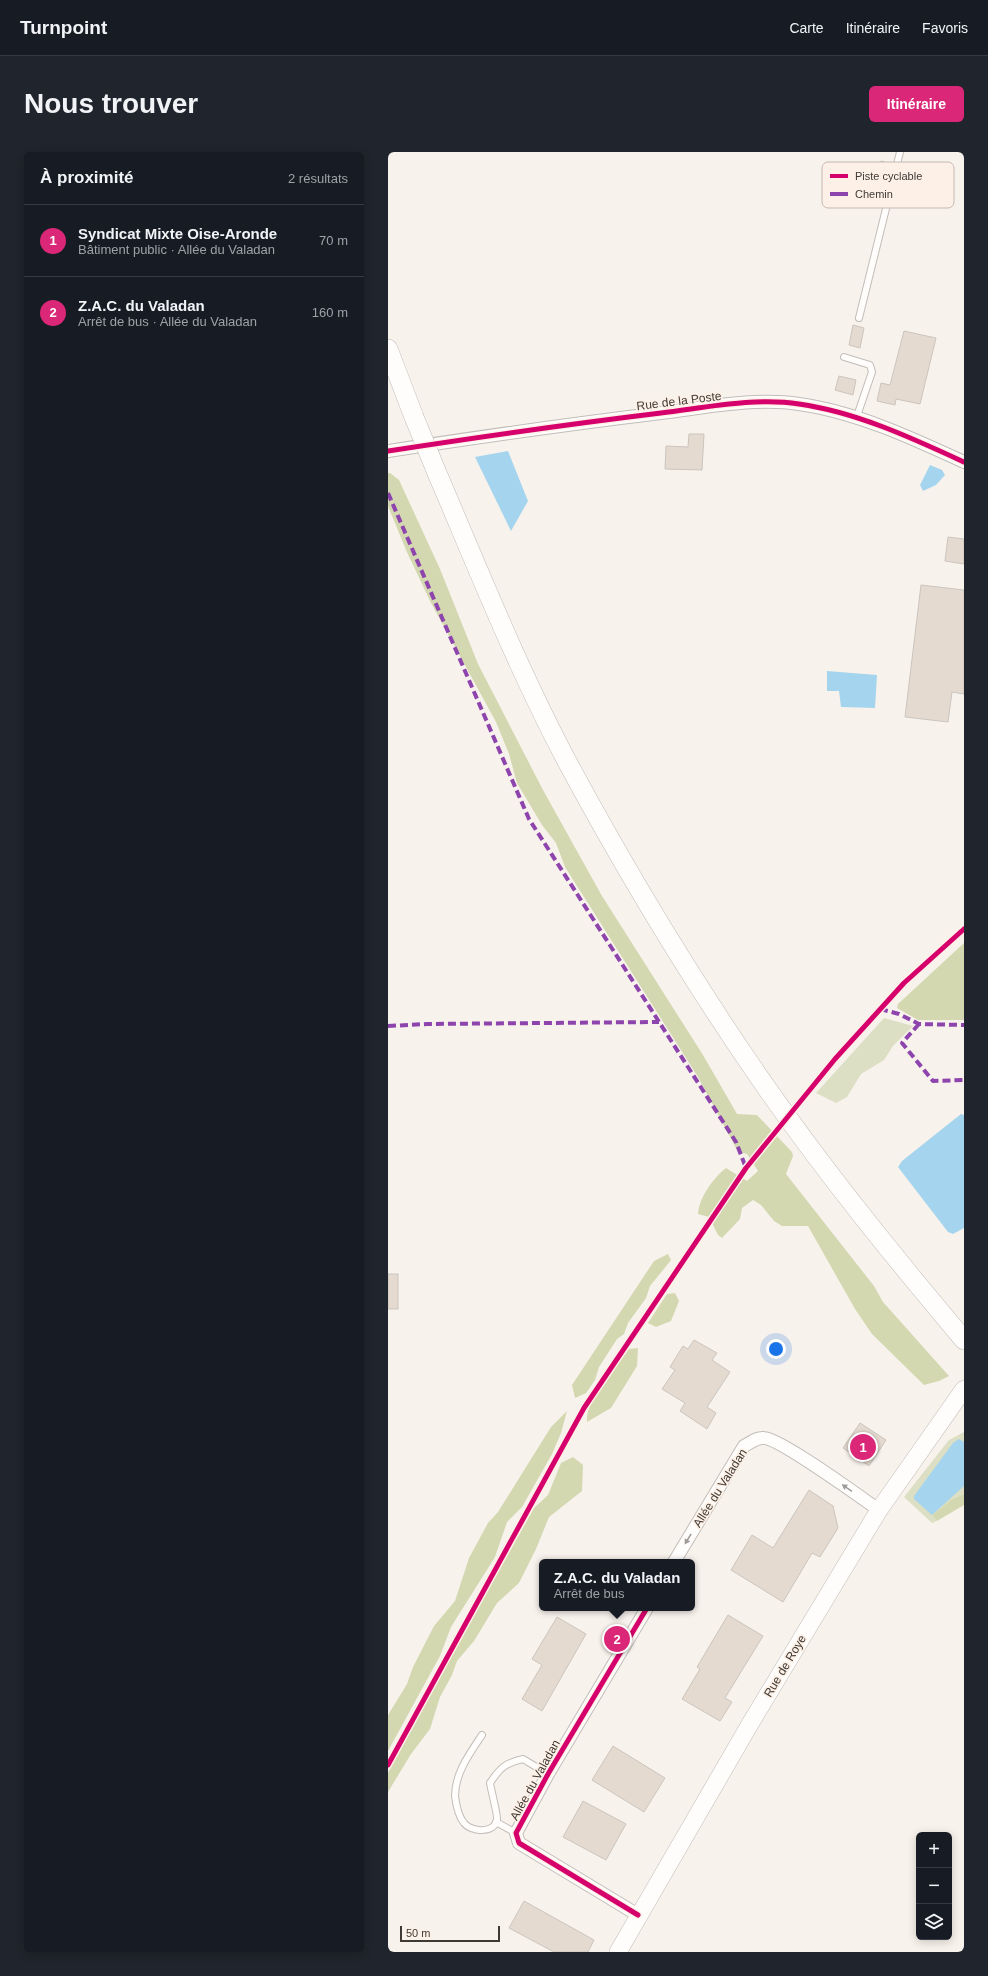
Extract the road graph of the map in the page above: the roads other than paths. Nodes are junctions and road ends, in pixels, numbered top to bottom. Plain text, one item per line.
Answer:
1 (900, 152) edge
2 (898, 162) edge
3 (886, 208) edge
4 (859, 318) dead end
5 (388, 349) edge
6 (844, 357) dead end
7 (856, 418) junction
8 (388, 451) edge
9 (964, 462) edge
10 (964, 1340) edge
11 (964, 1389) edge
12 (879, 1510) junction
13 (676, 1559) edge
14 (645, 1611) edge
15 (482, 1735) dead end
16 (548, 1774) junction
17 (496, 1822) junction
18 (516, 1833) junction
19 (638, 1915) junction
20 (618, 1952) edge

1 - 2 lane
3 - 4 lane
5 - 10 main road, bridge
6 - 7 lane
7 - 8 street, Rue de la Poste
7 - 9 street, Rue de la Poste
11 - 12 main road, Rue de Roye
12 -> 13 street, Allée du Valadan
12 - 19 main road, Rue de Roye
14 - 16 street, Allée du Valadan
15 - 17 lane
16 - 17 lane
16 - 18 street, Allée du Valadan
17 - 18 lane
18 - 19 street, Allée du Valadan
19 - 20 main road, Rue de Roye

